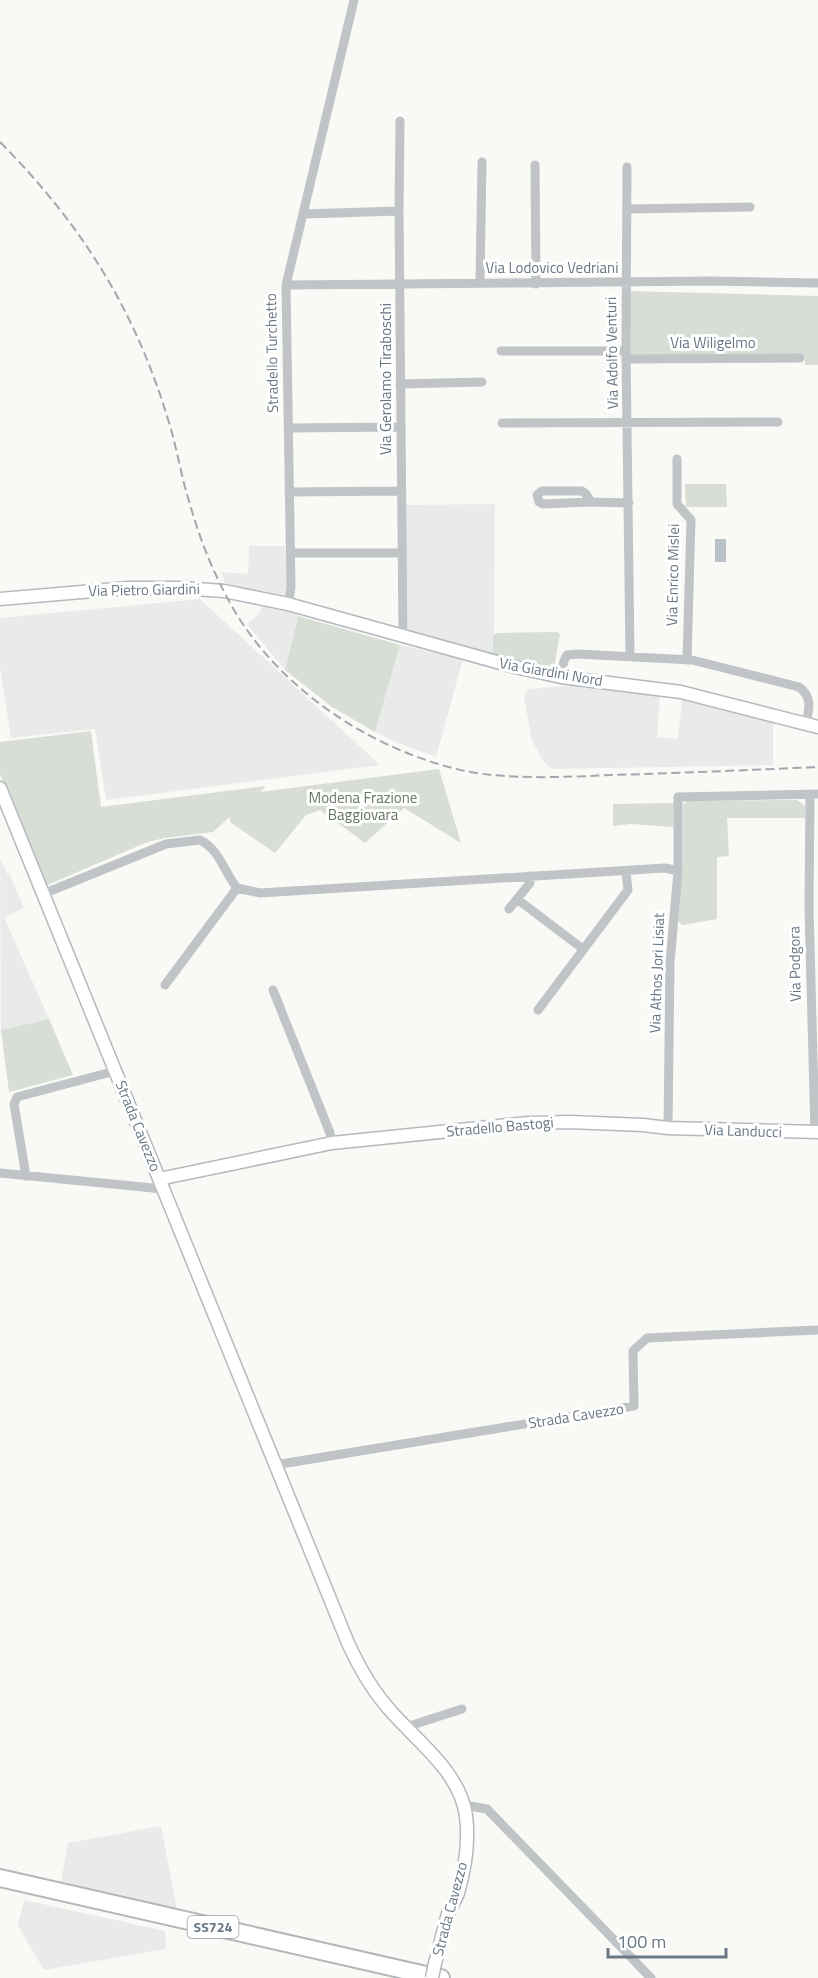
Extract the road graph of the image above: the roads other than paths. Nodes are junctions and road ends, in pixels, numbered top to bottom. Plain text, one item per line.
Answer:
1 (354, 0) edge
2 (400, 121) dead end
3 (482, 162) dead end
4 (535, 165) dead end
5 (627, 167) dead end
6 (750, 207) dead end
7 (627, 209) junction
8 (399, 211) junction
9 (304, 214) junction
10 (480, 283) junction
11 (626, 283) junction
12 (818, 283) edge
13 (401, 284) junction
14 (536, 284) junction
15 (286, 285) junction
16 (501, 351) dead end
17 (626, 355) junction
18 (800, 358) dead end
19 (482, 382) dead end
20 (400, 384) junction
21 (778, 422) dead end
22 (502, 423) dead end
23 (628, 423) junction
24 (401, 427) junction
25 (288, 428) junction
26 (677, 459) dead end
27 (401, 491) junction
28 (289, 492) junction
29 (591, 502) junction
30 (628, 503) junction
31 (290, 553) junction
32 (402, 553) junction
33 (0, 600) edge
34 (288, 604) junction
35 (403, 636) junction
36 (630, 656) junction
37 (687, 660) junction
38 (561, 677) junction
39 (812, 725) edge
40 (0, 788) edge
41 (814, 794) edge
42 (678, 871) junction
43 (626, 872) junction
44 (529, 876) junction
45 (237, 888) junction
46 (43, 894) junction
47 (517, 899) junction
48 (509, 909) dead end
49 (583, 949) junction
50 (165, 985) dead end
51 (273, 990) dead end
52 (538, 1010) dead end
53 (815, 1026) edge
54 (115, 1071) junction
55 (668, 1128) junction
56 (816, 1132) edge
57 (332, 1143) junction
58 (0, 1173) edge
59 (26, 1176) junction
60 (161, 1184) junction
61 (818, 1330) edge
62 (275, 1465) junction
63 (462, 1708) dead end
64 (406, 1727) junction
65 (464, 1804) junction
66 (0, 1878) edge
67 (0, 1890) edge
68 (434, 1974) edge
69 (392, 1978) edge
70 (651, 1978) edge

1 - 9 street, Stradello Turchetto
2 - 8 street, Via Gerolamo Tiraboschi
3 - 10 street
4 - 14 street
5 - 7 street, Via Adolfo Venturi
6 - 7 street
7 - 11 street, Via Adolfo Venturi
8 - 9 street
8 - 13 street, Via Gerolamo Tiraboschi
9 - 15 street, Stradello Turchetto
10 - 13 street, Via Lodovico Vedriani
10 - 14 street, Via Lodovico Vedriani
11 - 12 street, Via Lodovico Vedriani
11 - 14 street, Via Lodovico Vedriani
11 - 17 street, Via Adolfo Venturi
13 - 15 street, Via Lodovico Vedriani
13 - 20 street, Via Gerolamo Tiraboschi
15 - 25 street, Stradello Turchetto
16 - 17 street, Via Wiligelmo
17 - 18 street, Via Wiligelmo
17 - 23 street, Via Adolfo Venturi
19 - 20 street
20 - 24 street, Via Gerolamo Tiraboschi
21 - 23 street
22 - 23 street
23 - 30 street, Via Adolfo Venturi
24 - 25 street
24 - 27 street, Via Gerolamo Tiraboschi
25 - 28 street, Stradello Turchetto
26 - 37 street, Via Enrico Mislei
27 - 28 street
27 - 32 street, Via Gerolamo Tiraboschi
28 - 31 street, Stradello Turchetto
29 - 29 street
29 - 30 street
30 - 36 street, Via Adolfo Venturi
31 - 32 street
31 - 34 street, Stradello Turchetto
32 - 35 street, Via Gerolamo Tiraboschi
33 - 34 street, Via Pietro Giardini
34 - 35 street, Via Giardini Nord
35 - 38 street, Via Giardini Nord
36 - 37 street
36 - 38 street
37 - 39 street
38 - 39 street, Via Giardini Nord
40 - 46 street, Strada Cavezzo
41 - 42 street, Via Athos Jori Lisiat
41 - 53 street, Via Podgora
42 - 43 street
42 - 55 street, Via Athos Jori Lisiat
43 - 44 street
43 - 49 street
44 - 45 street
44 - 47 street
45 - 46 street
45 - 50 street
46 - 54 street, Strada Cavezzo
47 - 48 street
47 - 49 street
49 - 52 street
51 - 57 street
53 - 56 street, Via Podgora
54 - 59 street
54 - 60 street, Strada Cavezzo
55 - 56 street, Via Landucci
55 - 57 street, Stradello Bastogi
57 - 60 street, Stradello Bastogi
58 - 59 street
59 - 60 street
60 - 62 street, Strada Cavezzo
61 - 62 street, Strada Cavezzo
62 - 64 street, Strada Cavezzo
63 - 64 street
64 - 65 street, Strada Cavezzo
65 - 68 street, Strada Cavezzo
65 - 70 street
66 - 68 highway, SS724
67 - 69 highway, SS724

